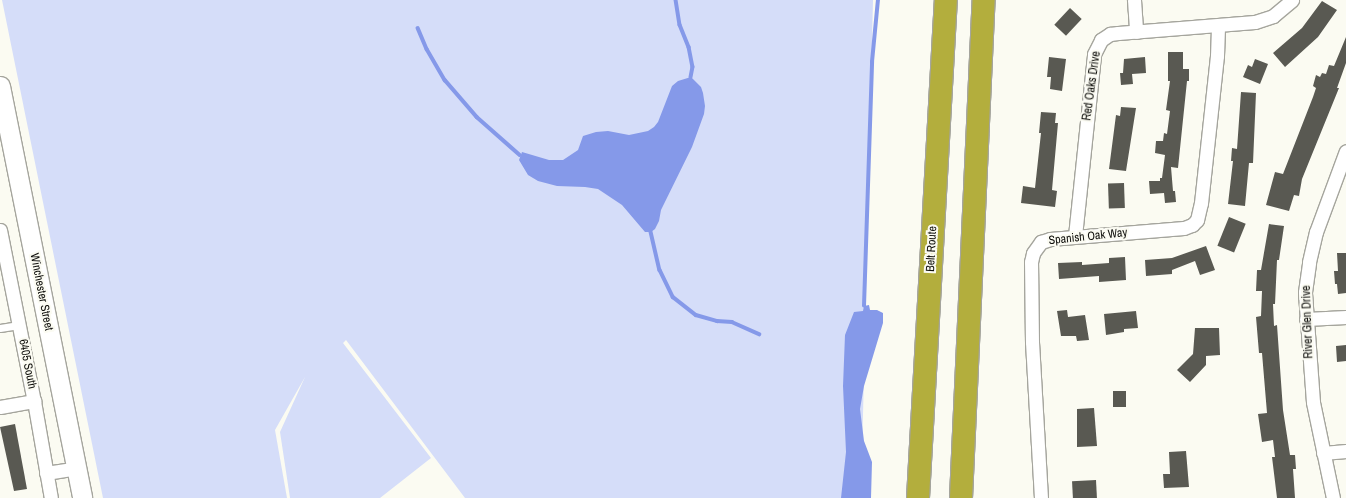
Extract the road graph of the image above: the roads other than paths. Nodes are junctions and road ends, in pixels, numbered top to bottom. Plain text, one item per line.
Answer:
1 (946, 0) edge
2 (984, 0) edge
3 (1134, 0) edge
4 (1292, 0) edge
5 (1218, 26) junction
6 (1136, 32) junction
7 (0, 86) edge
8 (1345, 155) edge
9 (1075, 236) junction
10 (1, 238) edge
11 (1346, 317) edge
12 (1306, 319) junction
13 (19, 324) junction
14 (0, 328) edge
15 (34, 401) junction
16 (0, 407) edge
17 (1346, 451) edge
18 (1323, 454) junction
19 (76, 468) junction
20 (46, 473) junction
21 (51, 498) edge
22 (82, 498) edge
23 (918, 498) edge
24 (962, 498) edge
25 (1041, 498) edge
26 (1332, 498) edge

1 - 23 highway, Belt Route
2 - 24 highway
3 - 6 street
4 - 5 street, Red Oaks Drive
5 - 6 street, Red Oaks Drive
5 - 9 street, Spanish Oak Way
6 - 9 street, Red Oaks Drive
7 - 19 main road, Winchester Street
8 - 12 street, River Glen Drive
9 - 25 street, Spanish Oak Way
10 - 13 street, 6405 South
11 - 12 street
12 - 18 street, River Glen Drive
13 - 14 lane
13 - 15 street, 6405 South
15 - 16 street
15 - 20 street, 6405 South
17 - 18 street
18 - 26 street, River Glen Drive
19 - 20 street
19 - 22 main road, Winchester Street
20 - 21 street, 6405 South

